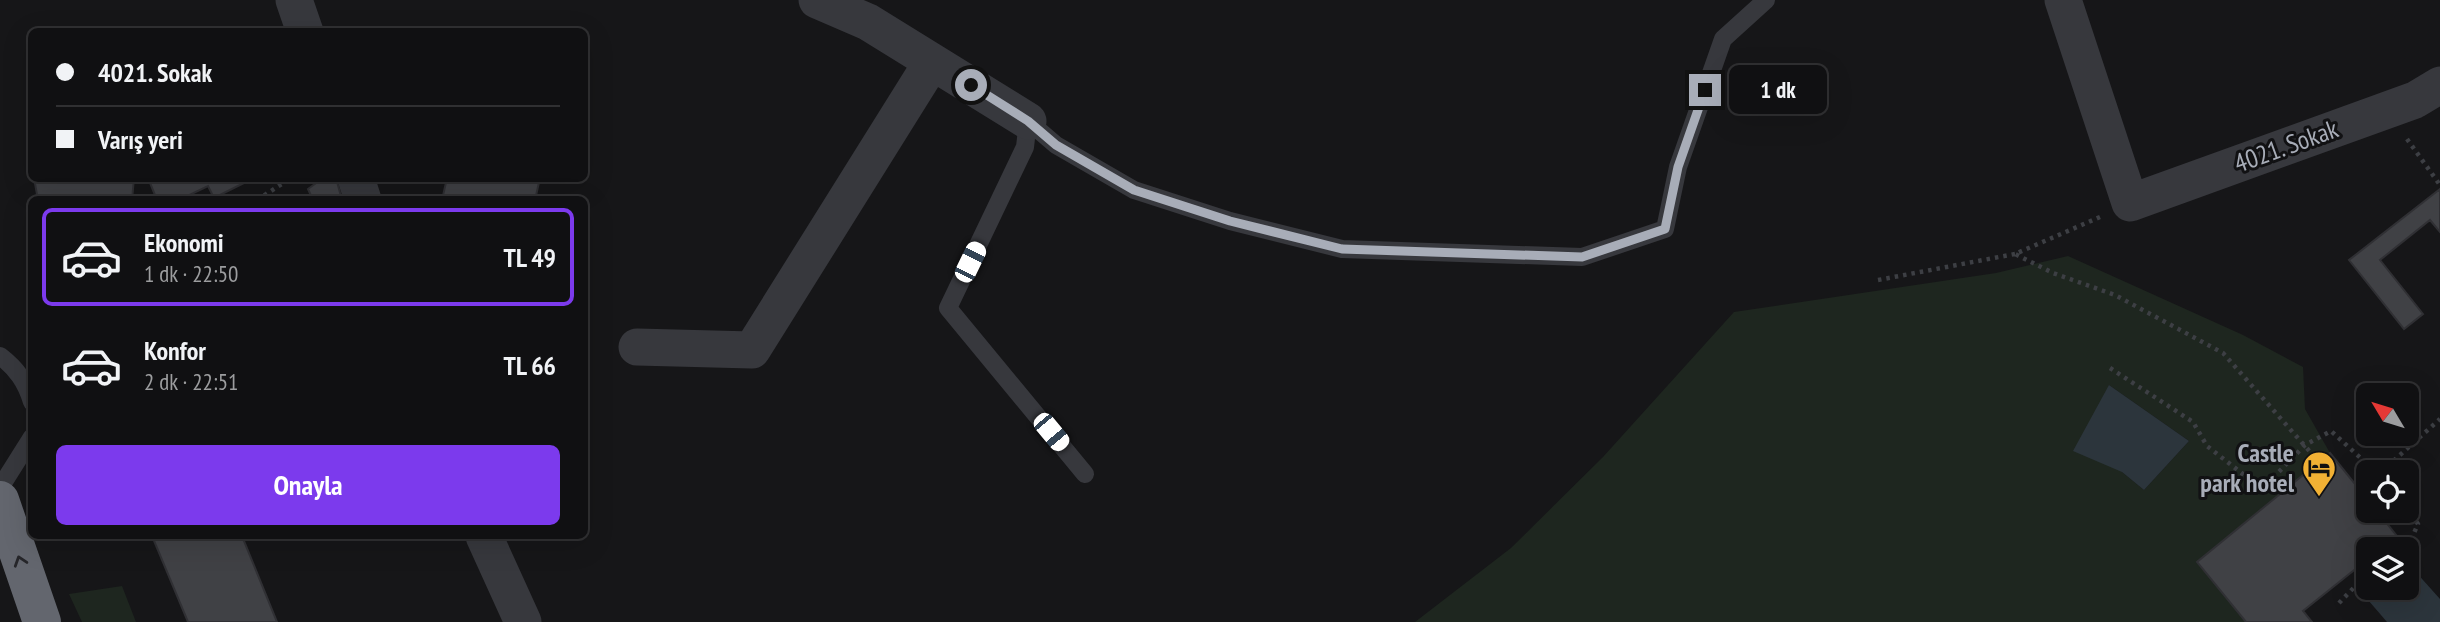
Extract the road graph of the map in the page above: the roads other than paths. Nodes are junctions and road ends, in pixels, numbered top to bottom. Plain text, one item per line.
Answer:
1 (294, 0) edge
2 (817, 0) edge
3 (1766, 0) edge
4 (2063, 0) edge
5 (304, 28) edge
6 (932, 62) junction
7 (2440, 85) edge
8 (1028, 121) junction
9 (637, 347) dead end
10 (0, 356) edge
11 (28, 390) edge
12 (28, 443) edge
13 (1085, 474) dead end
14 (0, 488) edge
15 (0, 500) edge
16 (485, 539) edge
17 (42, 622) edge
18 (523, 622) edge

1 - 5 street
2 - 6 street
3 - 8 lane
4 - 7 street, 4021. Sokak
6 - 8 street
6 - 9 street
8 - 13 lane
10 - 11 lane
12 - 14 lane
17 -> 15 highway
16 - 18 street

